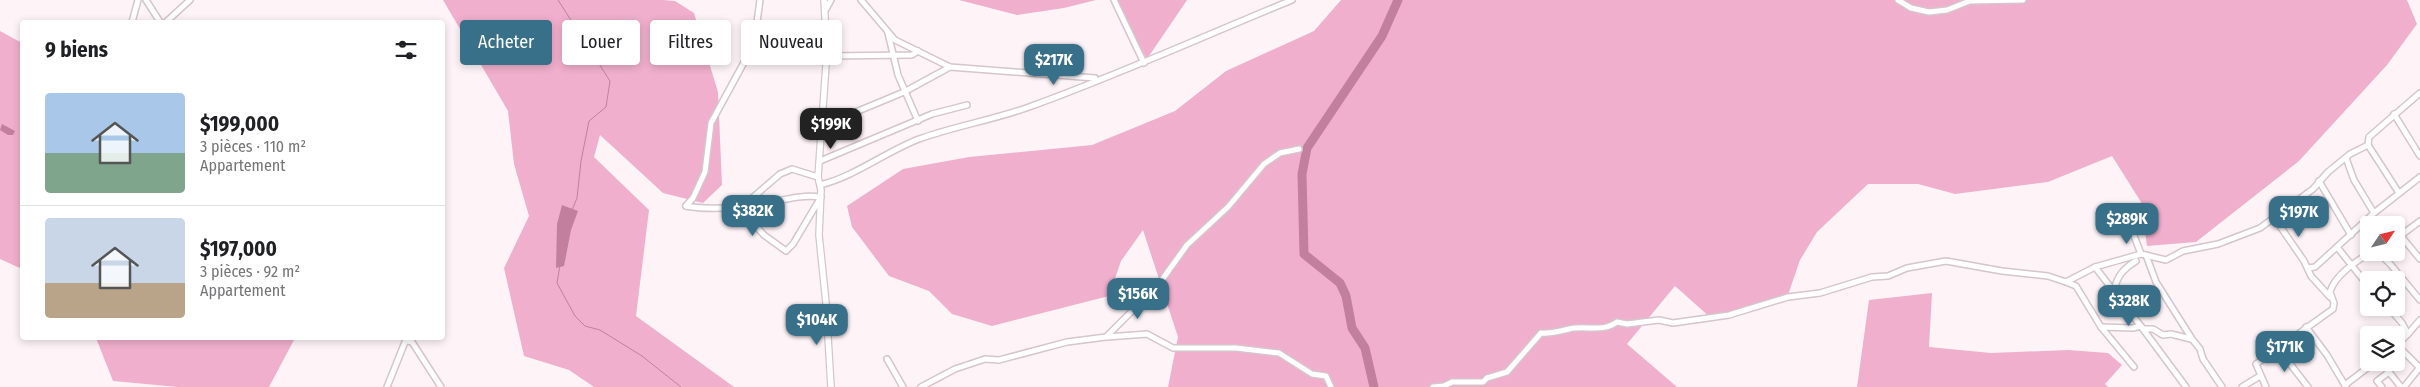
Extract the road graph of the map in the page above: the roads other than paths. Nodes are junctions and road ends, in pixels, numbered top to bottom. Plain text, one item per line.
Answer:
1 (138, 0) edge
2 (146, 0) edge
3 (190, 0) edge
4 (760, 0) edge
5 (824, 0) edge
6 (830, 0) edge
7 (861, 0) edge
8 (1114, 0) edge
9 (1292, 0) edge
10 (1898, 0) edge
11 (2023, 0) edge
12 (826, 9) junction
13 (133, 20) edge
14 (159, 20) edge
15 (168, 20) edge
16 (826, 20) edge
17 (888, 32) junction
18 (918, 51) junction
19 (892, 54) junction
20 (842, 56) edge
21 (1144, 63) junction
22 (826, 65) edge
23 (950, 68) junction
24 (1118, 72) junction
25 (904, 92) junction
26 (2420, 93) edge
27 (967, 105) dead end
28 (2394, 114) junction
29 (918, 120) junction
30 (822, 126) junction
31 (2368, 144) junction
32 (1299, 149) dead end
33 (2420, 156) edge
34 (2346, 158) junction
35 (820, 161) junction
36 (818, 177) junction
37 (2420, 177) edge
38 (2319, 181) junction
39 (820, 185) junction
40 (2399, 193) junction
41 (821, 197) junction
42 (741, 206) junction
43 (2374, 213) junction
44 (2273, 216) junction
45 (2420, 221) edge
46 (2131, 228) dead end
47 (2405, 233) edge
48 (2351, 235) junction
49 (2405, 244) edge
50 (2337, 247) junction
51 (2145, 256) junction
52 (2127, 258) junction
53 (2420, 259) edge
54 (2360, 260) edge
55 (2136, 261) junction
56 (2387, 261) edge
57 (2352, 265) junction
58 (2095, 266) junction
59 (2308, 268) junction
60 (2360, 275) edge
61 (2066, 282) junction
62 (2114, 291) junction
63 (2332, 299) junction
64 (2420, 300) edge
65 (2396, 316) edge
66 (2420, 320) edge
67 (2101, 327) junction
68 (2142, 328) junction
69 (2306, 328) junction
70 (2408, 334) junction
71 (2405, 337) edge
72 (1106, 338) junction
73 (2192, 339) junction
74 (2277, 348) junction
75 (2405, 353) edge
76 (887, 358) dead end
77 (2134, 367) dead end
78 (2420, 367) edge
79 (2364, 371) edge
80 (2389, 372) joint
81 (2260, 376) junction
82 (2345, 386) edge
83 (387, 387) edge
84 (441, 387) edge
85 (831, 387) edge
86 (903, 387) edge
87 (921, 387) edge
88 (1331, 387) edge
89 (1433, 387) edge
90 (2186, 387) edge
91 (2222, 387) edge
92 (2242, 387) edge
93 (2266, 387) edge
94 (2308, 387) edge
95 (2382, 387) edge
96 (2403, 387) edge

1 - 13 street
2 - 14 street
3 - 15 street
4 - 42 street
5 - 12 street
6 - 12 street
7 - 17 street
8 - 21 street
9 - 21 street
10 - 11 street
12 - 16 street
17 - 18 street
17 - 19 street
18 - 19 street
18 - 23 street
19 - 20 street
19 - 25 street
21 - 24 street
22 - 30 street
23 - 24 street
23 - 25 street
24 - 39 street
25 - 29 street
25 - 30 street
26 - 28 street
27 - 29 street
28 - 31 street
28 - 33 street
29 - 35 street
30 - 35 street
31 - 34 street
31 - 40 street
32 - 72 street
34 - 38 street
34 - 43 street
35 - 36 street
36 - 39 street
36 - 42 street
37 - 40 street
38 - 44 street
38 - 48 street
39 - 41 street
40 - 43 street
41 - 42 street
41 - 42 street
41 - 85 street
43 - 48 street
44 - 51 street
44 - 59 street
45 - 47 street
46 - 51 street
48 - 50 street
49 - 53 street
50 - 57 street
50 - 59 street
51 - 52 street
51 - 55 street
51 - 73 street
52 - 55 street
52 - 58 street
54 - 57 street
55 - 62 street
56 - 64 street
57 - 60 street
57 - 63 street
58 - 61 street
58 - 62 street
59 - 63 street
61 - 67 street
61 - 89 street
62 - 68 street
63 - 69 street
65 - 70 street
66 - 70 street
67 - 68 street
67 - 77 street
68 - 73 street
68 - 90 street
69 - 74 street
69 - 82 street
70 - 71 street
72 - 87 street
72 - 88 street
73 - 91 street
74 - 81 street
74 - 94 street
75 - 78 street
76 - 86 street
78 - 96 street
79 - 82 street
80 - 95 street
80 - 96 street
81 - 92 street
81 - 93 street
83 - 84 street

